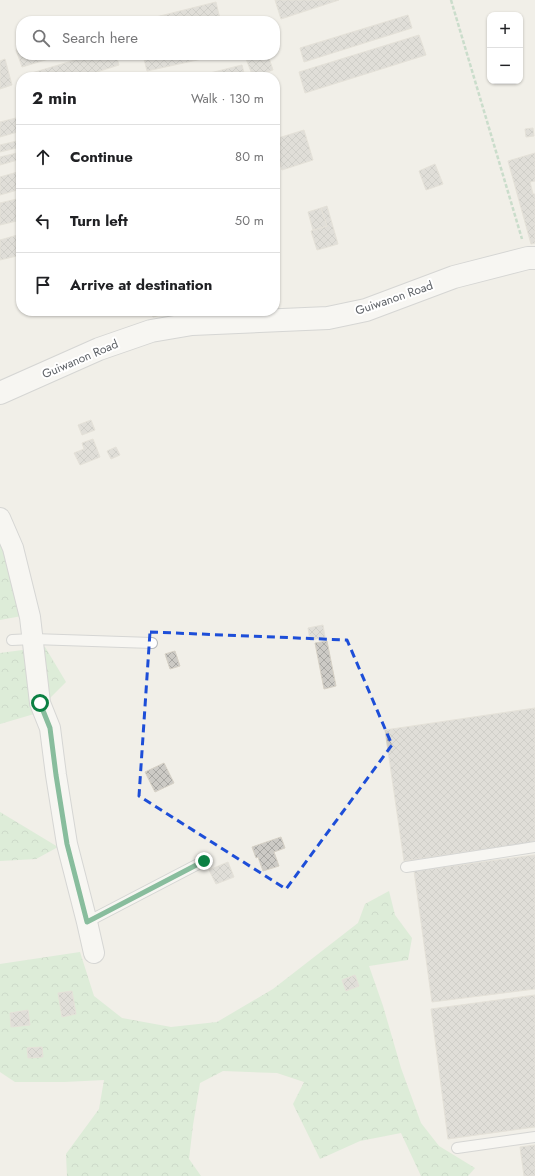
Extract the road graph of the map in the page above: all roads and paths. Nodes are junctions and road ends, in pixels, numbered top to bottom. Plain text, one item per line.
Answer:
1 (451, 0) edge
2 (532, 258) edge
3 (0, 394) edge
4 (0, 518) edge
5 (33, 639) junction
6 (12, 640) dead end
7 (152, 644) dead end
8 (535, 847) edge
9 (204, 861) dead end
10 (406, 867) dead end
11 (87, 922) junction
12 (94, 953) dead end
13 (535, 1137) edge
14 (457, 1148) dead end

1 - 2 path
2 - 3 street, Guiwanon Road
4 - 5 street
5 - 6 lane
5 - 7 lane
5 - 11 street
8 - 10 lane
9 - 11 lane
11 - 12 street
13 - 14 lane

